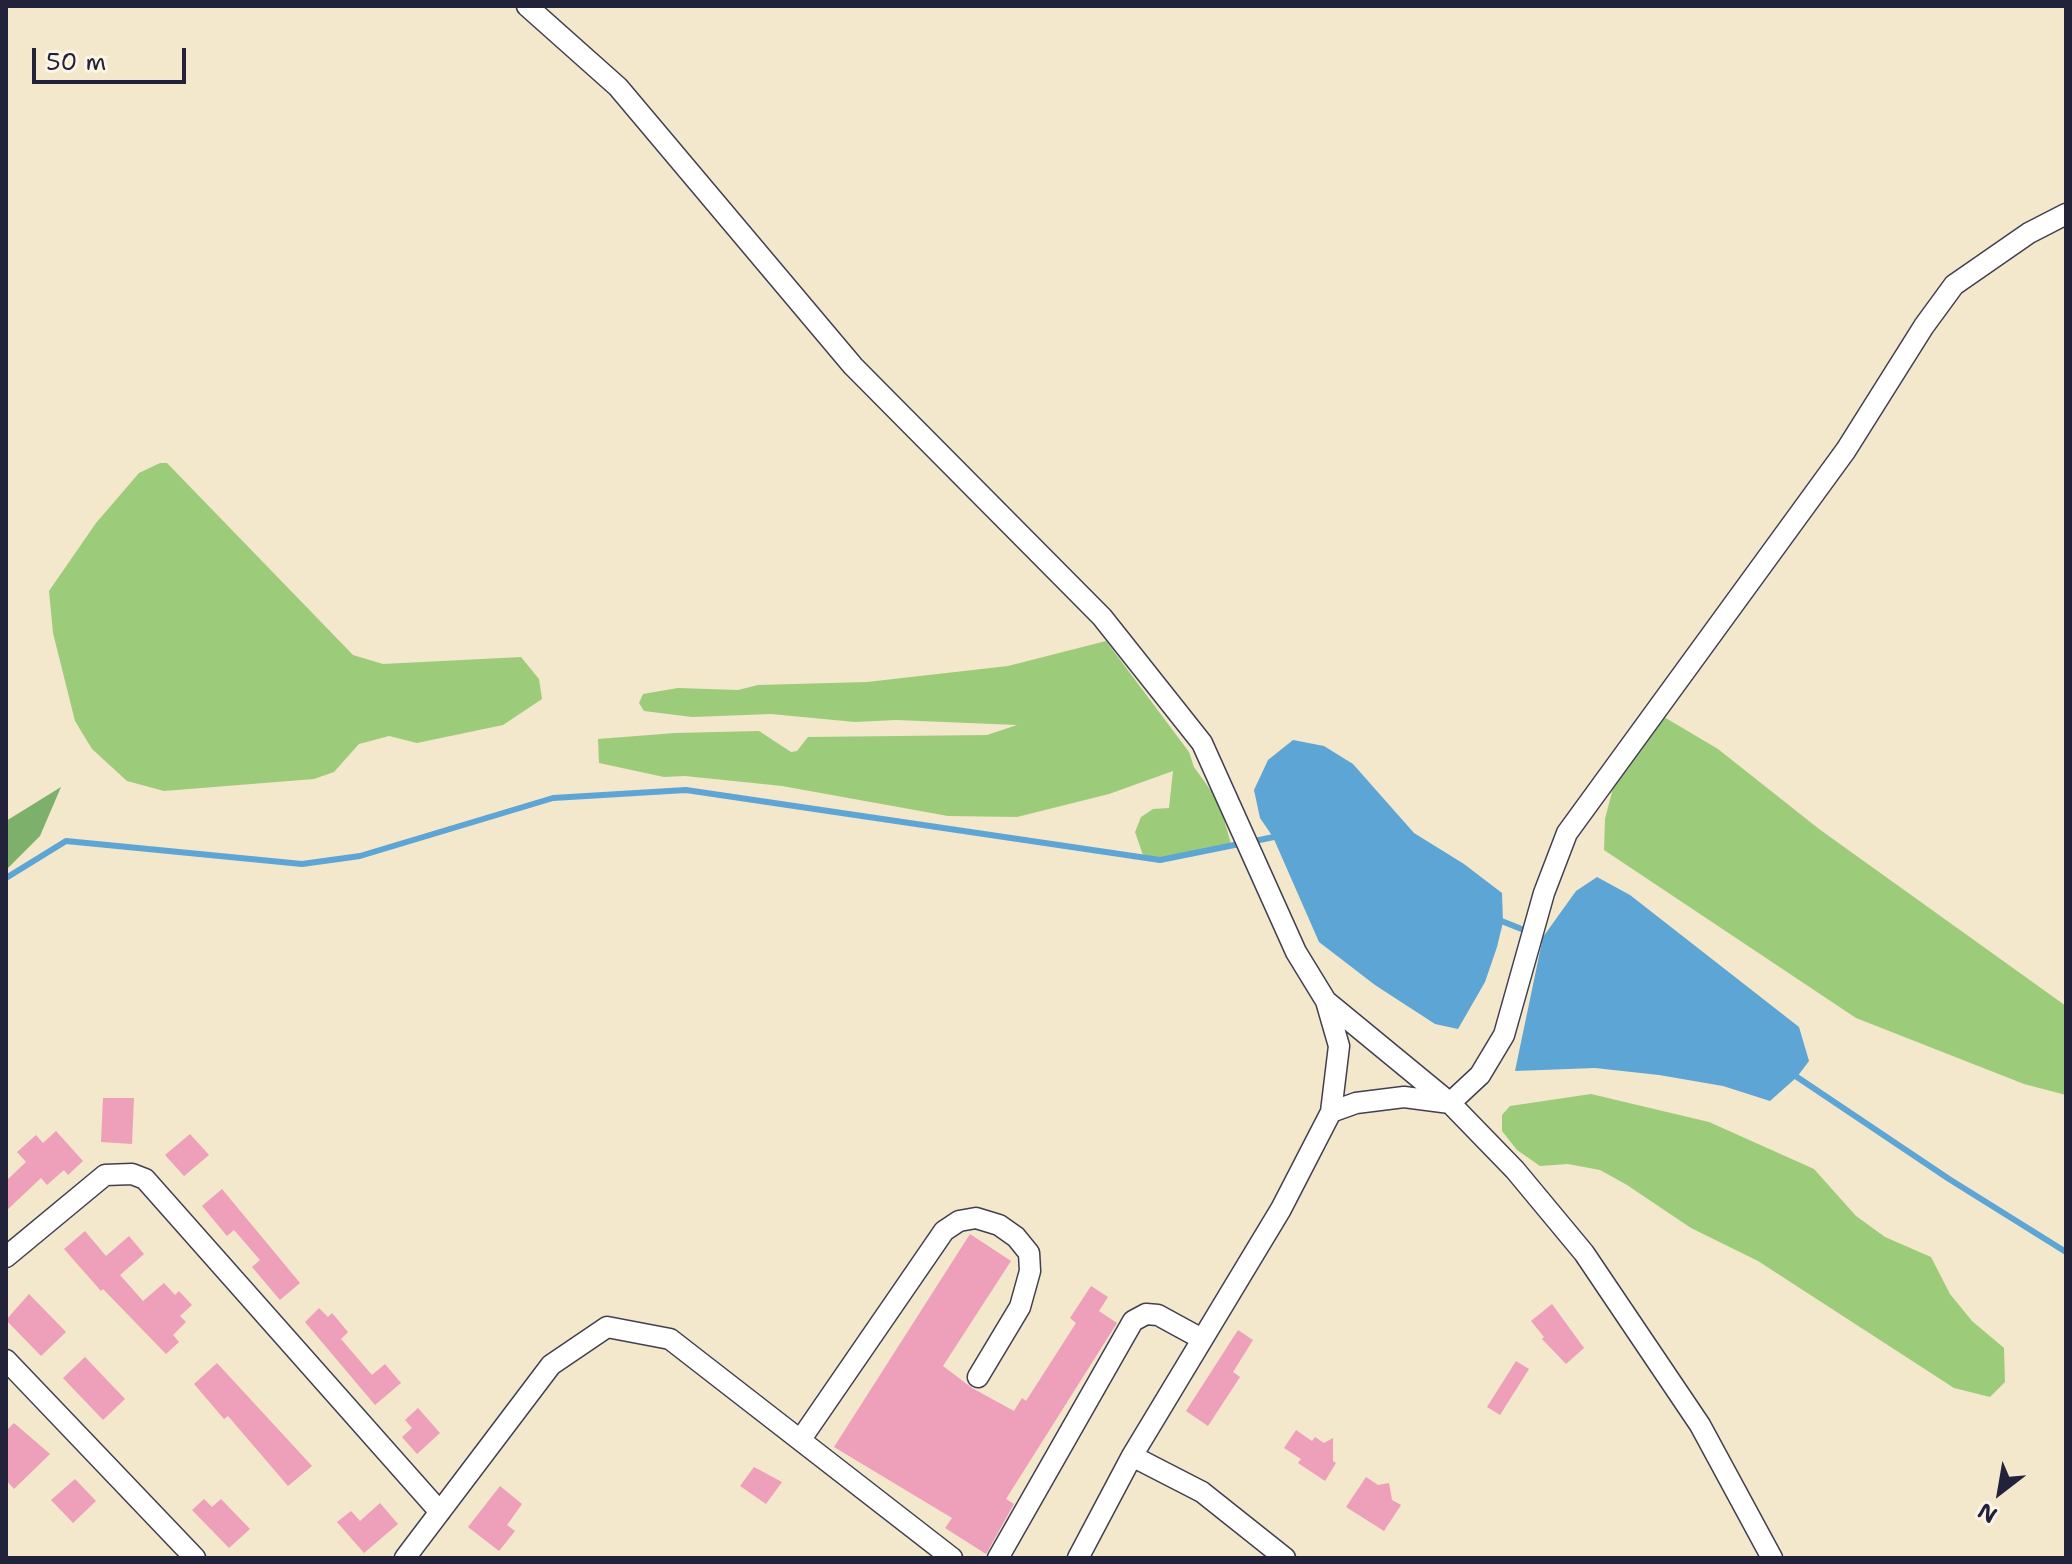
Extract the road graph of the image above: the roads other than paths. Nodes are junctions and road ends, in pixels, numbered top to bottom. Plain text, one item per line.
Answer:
1 (527, 6) edge
2 (2066, 214) edge
3 (1326, 1001) junction
4 (1450, 1103) junction
5 (1331, 1112) junction
6 (6, 1257) edge
7 (1202, 1339) junction
8 (6, 1360) edge
9 (978, 1377) dead end
10 (801, 1439) junction
11 (1132, 1456) junction
12 (440, 1512) junction
13 (195, 1558) edge
14 (405, 1558) edge
15 (952, 1558) edge
16 (998, 1558) edge
17 (1078, 1558) edge
18 (1285, 1558) edge
19 (1772, 1558) edge

1 - 3 street
2 - 4 street
3 - 4 street
3 - 5 street
4 - 5 street
4 - 19 street
5 - 7 street
6 - 12 street
7 - 11 street
7 - 16 street
8 - 13 street
9 - 10 street
10 - 12 street
10 - 15 street
11 - 17 street
11 - 18 street
12 - 14 street

